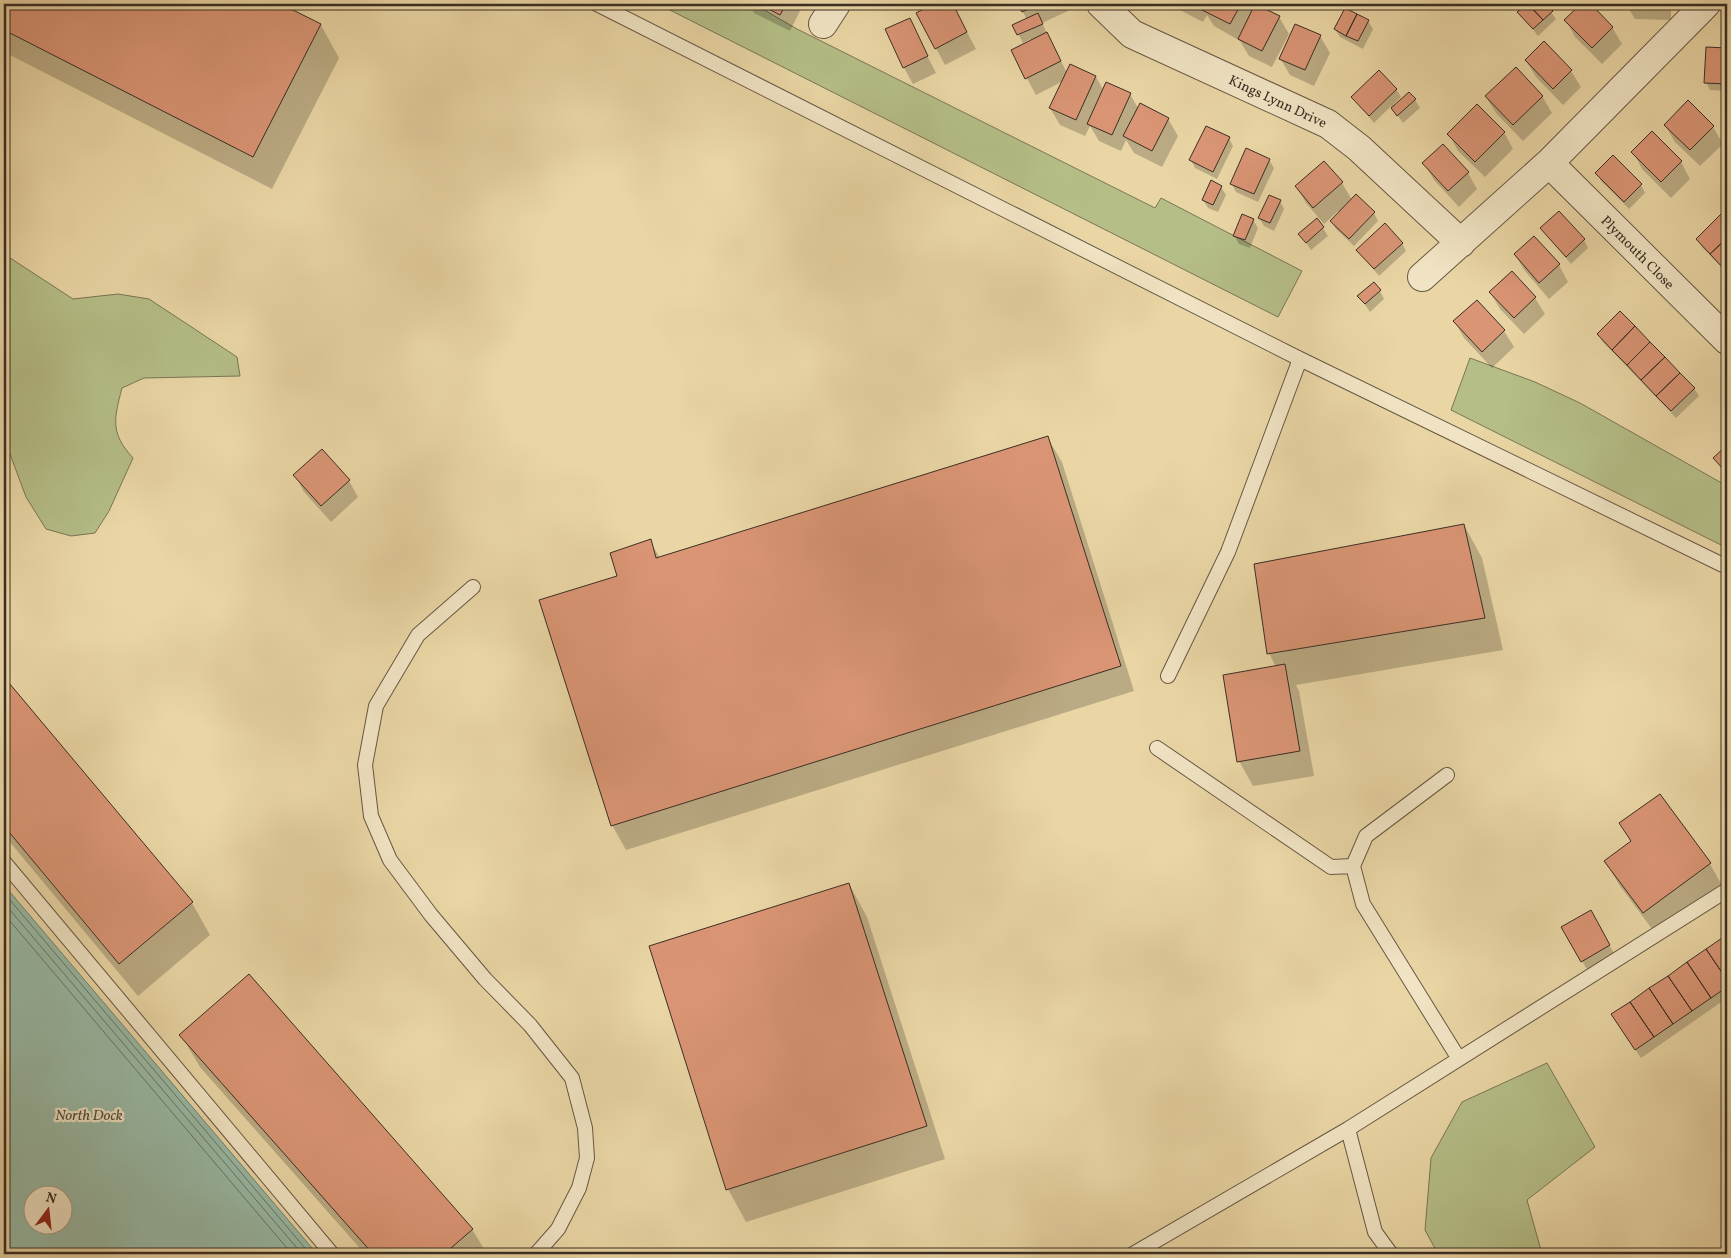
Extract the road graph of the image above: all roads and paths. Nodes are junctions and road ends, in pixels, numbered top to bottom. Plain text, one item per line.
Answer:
1 (1101, 4) edge
2 (1706, 4) edge
3 (603, 5) edge
4 (1549, 163) junction
5 (1461, 243) junction
6 (1422, 277) dead end
7 (1727, 340) edge
8 (1300, 359) junction
9 (1727, 567) edge
10 (473, 587) dead end
11 (1168, 676) dead end
12 (1157, 748) dead end
13 (1447, 775) dead end
14 (4, 862) edge
15 (1353, 866) junction
16 (1727, 890) edge
17 (1459, 1060) junction
18 (1348, 1129) junction
19 (332, 1254) edge
20 (536, 1254) edge
21 (1133, 1254) edge
22 (1390, 1254) edge

1 - 5 street, Kings Lynn Drive
2 - 4 street
3 - 8 lane
4 - 5 street
4 - 7 street, Plymouth Close
5 - 6 street
8 - 9 lane
8 - 11 lane
10 - 20 lane
12 - 15 lane
13 - 15 lane
14 - 19 lane
15 - 17 lane
16 - 17 lane
17 - 18 lane
18 - 21 lane
18 - 22 lane

